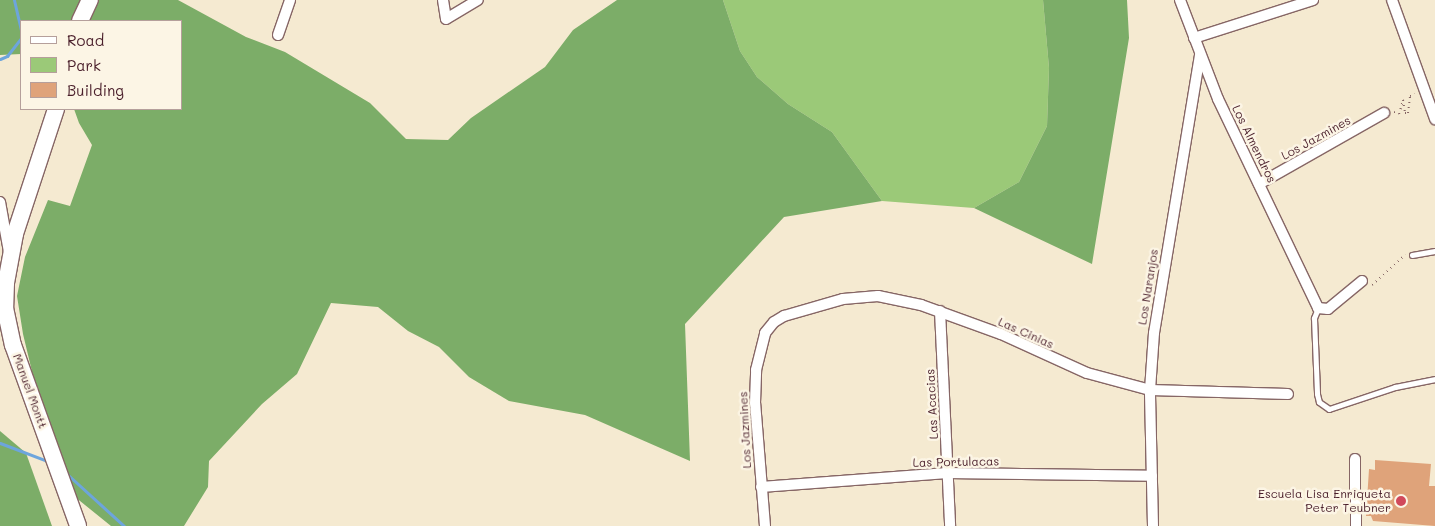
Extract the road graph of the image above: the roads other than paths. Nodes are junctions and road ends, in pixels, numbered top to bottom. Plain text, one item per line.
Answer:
1 (90, 0) edge
2 (290, 0) edge
3 (443, 0) edge
4 (478, 0) edge
5 (1180, 0) edge
6 (1313, 0) edge
7 (1392, 0) edge
8 (80, 20) edge
9 (278, 35) dead end
10 (1194, 38) junction
11 (1200, 54) junction
12 (56, 110) edge
13 (1384, 114) road end
14 (1435, 119) edge
15 (1259, 184) junction
16 (0, 202) edge
17 (1435, 251) edge
18 (9, 255) junction
19 (1412, 255) dead end
20 (1362, 281) dead end
21 (1318, 308) junction
22 (940, 311) junction
23 (765, 333) joint
24 (1435, 379) edge
25 (1150, 390) junction
26 (1288, 394) dead end
27 (1355, 459) dead end
28 (947, 473) junction
29 (1152, 476) junction
30 (761, 487) junction
31 (78, 526) edge
32 (765, 526) edge
33 (950, 526) edge
34 (1153, 526) edge
35 (1356, 526) edge

1 - 8 main road
2 - 9 street
3 - 4 street
5 - 10 street, Los Almendros
6 - 10 street
7 - 14 street
10 - 11 street, Los Almendros
11 - 15 street, Los Almendros
11 - 25 street, Los Naranjos
12 - 18 main road, Manuel Montt
13 - 15 street, Los Jazmines
15 - 21 street, Los Almendros
16 - 18 street
17 - 19 lane
18 - 31 main road, Manuel Montt
20 - 21 street
21 - 24 lane
22 - 23 street, Las Cinias
22 - 25 street, Las Cinias
22 - 28 street, Las Acacias
23 - 30 street, Los Jazmines
25 - 26 street, Las Cinias
25 - 29 street, Los Naranjos
27 - 35 street
28 - 29 street, Las Portulacas
28 - 30 street, Las Portulacas
28 - 33 street, Las Acacias
29 - 34 street, Los Naranjos
30 - 32 street, Los Jazmines

